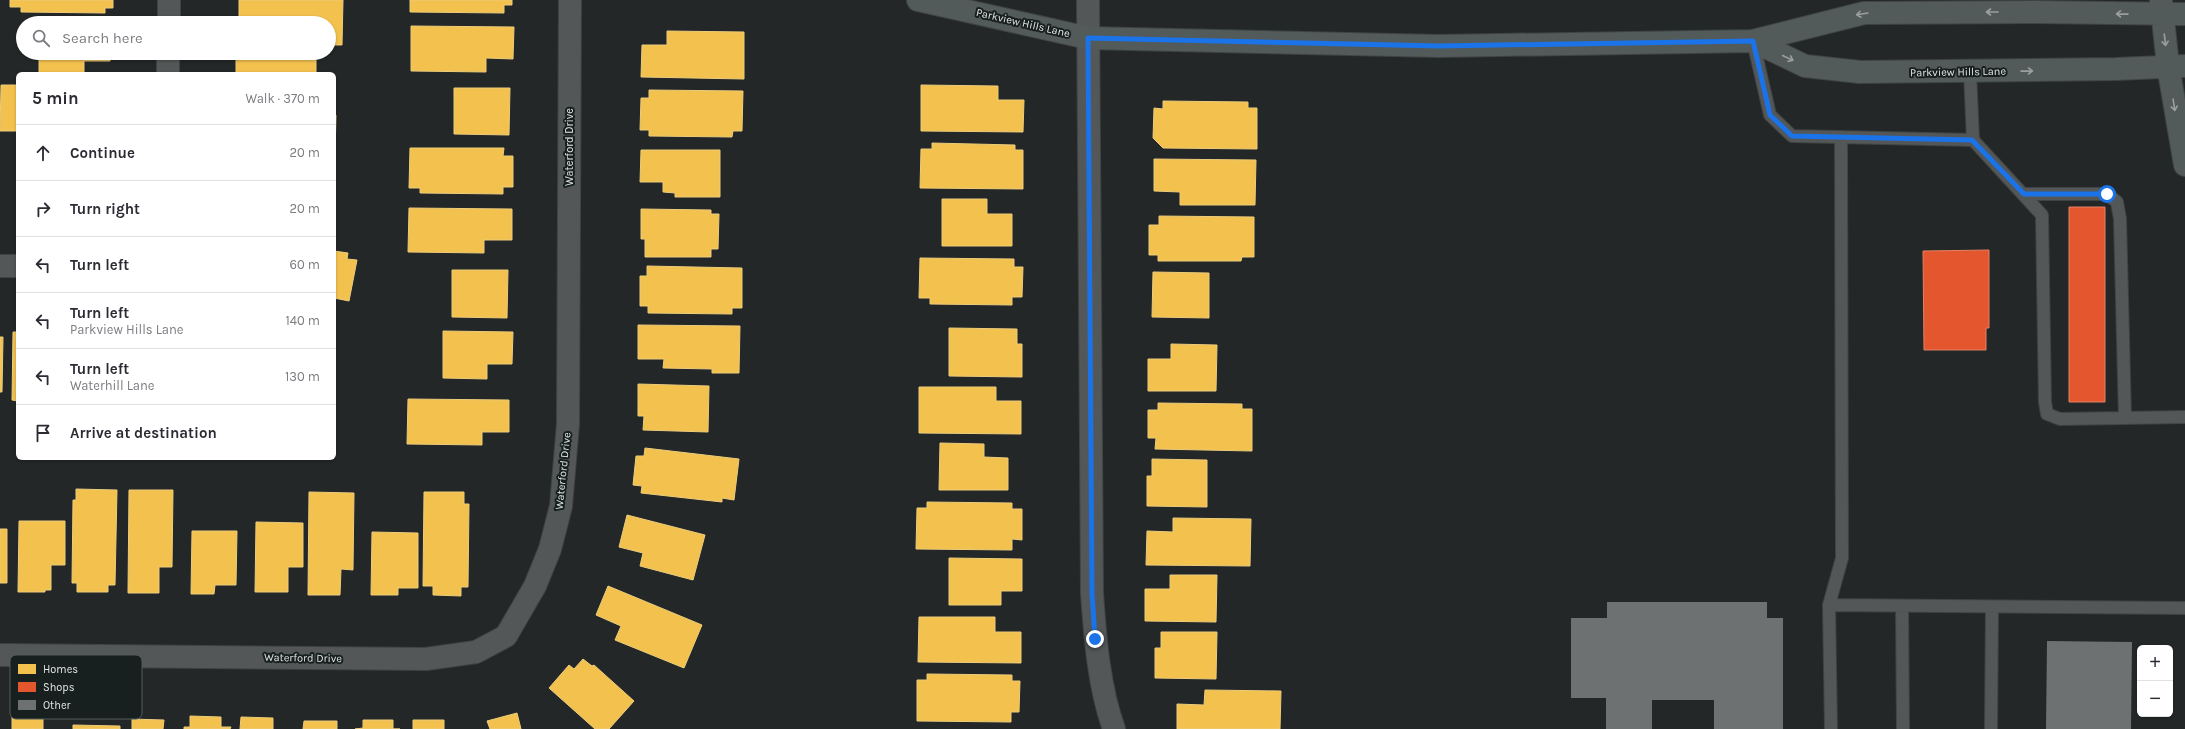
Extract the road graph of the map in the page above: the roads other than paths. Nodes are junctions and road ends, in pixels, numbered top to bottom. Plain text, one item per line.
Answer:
1 (169, 0) edge
2 (570, 0) edge
3 (918, 0) edge
4 (1088, 0) edge
5 (2161, 7) edge
6 (2185, 14) edge
7 (169, 16) edge
8 (1088, 38) junction
9 (1753, 41) junction
10 (168, 60) edge
11 (2176, 66) edge
12 (168, 72) edge
13 (1970, 72) junction
14 (1841, 137) junction
15 (1972, 140) junction
16 (2185, 165) edge
17 (2024, 194) junction
18 (0, 266) edge
19 (16, 266) edge
20 (2185, 417) edge
21 (2125, 418) junction
22 (1830, 605) junction
23 (1902, 606) junction
24 (1992, 607) junction
25 (2185, 608) edge
26 (0, 655) edge
27 (10, 655) edge
28 (142, 656) edge
29 (1114, 729) edge
30 (1831, 729) edge
31 (1903, 729) edge
32 (1991, 729) edge

1 - 7 street
2 - 28 street, Waterford Drive
3 - 8 street, Parkview Hills Lane
4 - 8 street
5 - 6 street, Parkview Hills Lane
5 -> 9 street, Parkview Hills Lane
5 -> 11 street
8 - 9 street, Parkview Hills Lane
8 - 29 street
9 -> 13 street, Parkview Hills Lane
9 - 14 lane
10 - 12 street
13 -> 11 street, Parkview Hills Lane
11 -> 16 street
13 - 15 lane
14 - 15 lane
14 - 22 lane
15 - 17 lane
17 - 21 lane
17 - 21 lane
18 - 19 street
20 - 21 lane
22 - 23 lane
22 - 30 lane
23 - 24 lane
23 - 31 lane
24 - 25 lane
24 - 32 lane
26 - 27 street, Waterford Drive

